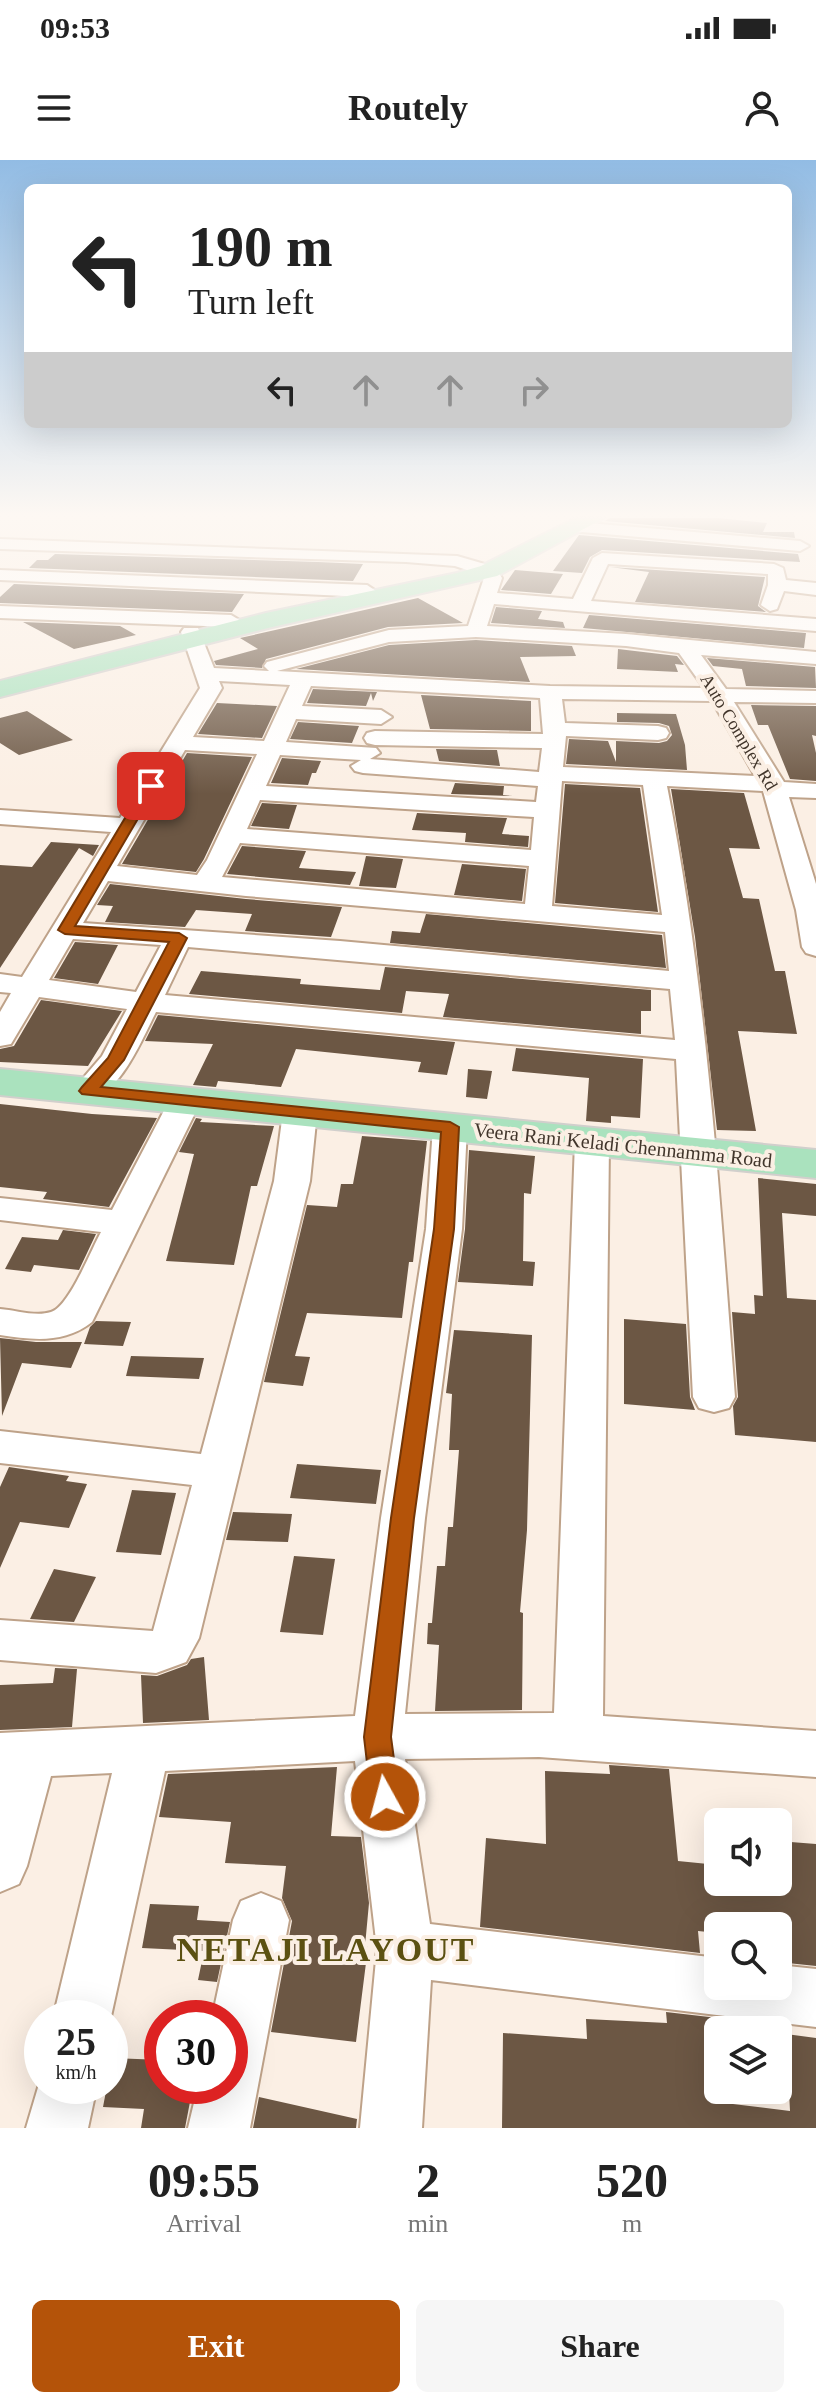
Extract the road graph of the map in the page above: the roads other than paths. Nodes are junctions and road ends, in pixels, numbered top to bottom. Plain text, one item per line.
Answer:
1 (282, 610) edge
2 (302, 610) edge
3 (482, 610) edge
4 (638, 610) edge
5 (677, 610) edge
6 (768, 610) edge
7 (0, 612) edge
8 (676, 613) junction
9 (764, 620) junction
10 (231, 621) junction
11 (816, 625) edge
12 (470, 631) junction
13 (193, 635) junction
14 (363, 643) junction
15 (686, 648) junction
16 (816, 658) edge
17 (206, 674) junction
18 (234, 675) junction
19 (304, 678) junction
20 (0, 680) edge
21 (388, 683) junction
22 (486, 688) junction
23 (0, 689) edge
24 (550, 692) junction
25 (720, 696) junction
26 (816, 697) edge
27 (288, 712) junction
28 (658, 733) dead end
29 (554, 735) junction
30 (177, 743) junction
31 (372, 744) junction
32 (272, 748) junction
33 (551, 777) junction
34 (654, 780) junction
35 (774, 786) junction
36 (816, 791) edge
37 (251, 792) junction
38 (349, 798) junction
39 (549, 810) junction
40 (11, 818) edge
41 (127, 826) junction
42 (231, 835) junction
43 (0, 845) edge
44 (544, 859) junction
45 (99, 872) junction
46 (204, 884) junction
47 (538, 911) junction
48 (813, 911) edge
49 (679, 925) junction
50 (65, 930) junction
51 (179, 938) junction
52 (816, 947) edge
53 (685, 981) junction
54 (14, 984) edge
55 (145, 1002) junction
56 (0, 1037) edge
57 (693, 1051) junction
58 (0, 1082) edge
59 (88, 1091) junction
60 (185, 1101) junction
61 (300, 1112) junction
62 (450, 1127) junction
63 (592, 1142) junction
64 (698, 1152) junction
65 (816, 1164) edge
66 (0, 1209) edge
67 (123, 1223) junction
68 (0, 1322) edge
69 (714, 1397) dead end
70 (0, 1447) edge
71 (219, 1472) junction
72 (0, 1640) edge
73 (578, 1735) junction
74 (377, 1737) junction
75 (144, 1748) junction
76 (816, 1754) edge
77 (16, 1755) edge
78 (0, 1866) edge
79 (261, 1920) dead end
80 (405, 1949) junction
81 (816, 1998) edge
82 (86, 2000) edge
83 (245, 2000) edge
84 (63, 2104) edge
85 (224, 2104) edge
86 (57, 2128) edge
87 (219, 2128) edge
88 (391, 2128) edge

1 - 10 main road
2 - 13 main road
3 - 12 street
4 - 8 street
5 - 8 street
6 - 9 street
7 - 10 street
8 - 9 street
9 - 11 street
10 - 13 main road
12 - 14 street
12 - 15 street
12 - 22 street
13 - 17 street
13 - 20 main road
13 - 23 main road
14 - 18 street
14 - 21 street
15 - 16 street
15 - 25 street, Auto Complex Rd
17 - 18 street
17 - 30 street
18 - 19 street
19 - 21 street
19 - 27 street
21 - 22 street
21 - 31 street
22 - 24 street
24 - 25 street
24 - 29 street
25 - 26 street
25 - 35 street, Auto Complex Rd
27 - 31 street
27 - 32 street
28 - 29 street
29 - 31 street
29 - 33 street
30 - 32 street
30 - 41 street
31 - 32 street
31 - 33 street
31 - 38 street
32 - 37 street
33 - 34 street
33 - 39 street
34 - 35 street
34 - 49 street
35 - 36 street
35 - 48 street, Auto Complex Rd
37 - 38 street
37 - 42 street
38 - 39 street
39 - 44 street
40 - 41 street
40 - 43 street
41 - 45 street
42 - 44 street
42 - 46 street
44 - 47 street
45 - 46 street
45 - 50 street
46 - 47 street
47 - 49 street
48 - 52 street, Auto Complex Rd
49 - 53 street
50 - 51 street
50 - 54 street
51 - 53 street
51 - 55 street
53 - 57 street
54 - 55 street
54 - 56 street
55 - 57 street
55 - 59 street
57 - 64 street
58 - 59 main road, Veera Rani Keladi Chennamma Road
59 - 60 main road, Veera Rani Keladi Chennamma Road
60 - 61 main road, Veera Rani Keladi Chennamma Road
60 - 67 street
61 - 62 main road, Veera Rani Keladi Chennamma Road
61 - 71 street
62 - 63 main road, Veera Rani Keladi Chennamma Road
62 - 74 street
63 - 64 main road, Veera Rani Keladi Chennamma Road
63 - 73 street
64 - 65 main road, Veera Rani Keladi Chennamma Road
64 - 69 street
66 - 67 street
67 - 68 street
70 - 71 street
71 - 72 street
73 - 74 street
73 - 76 street
74 - 75 street
74 - 80 street
75 - 77 street
75 - 82 street
77 - 78 street
79 - 83 street
80 - 81 street
80 - 88 street
84 - 86 street
85 - 87 street

